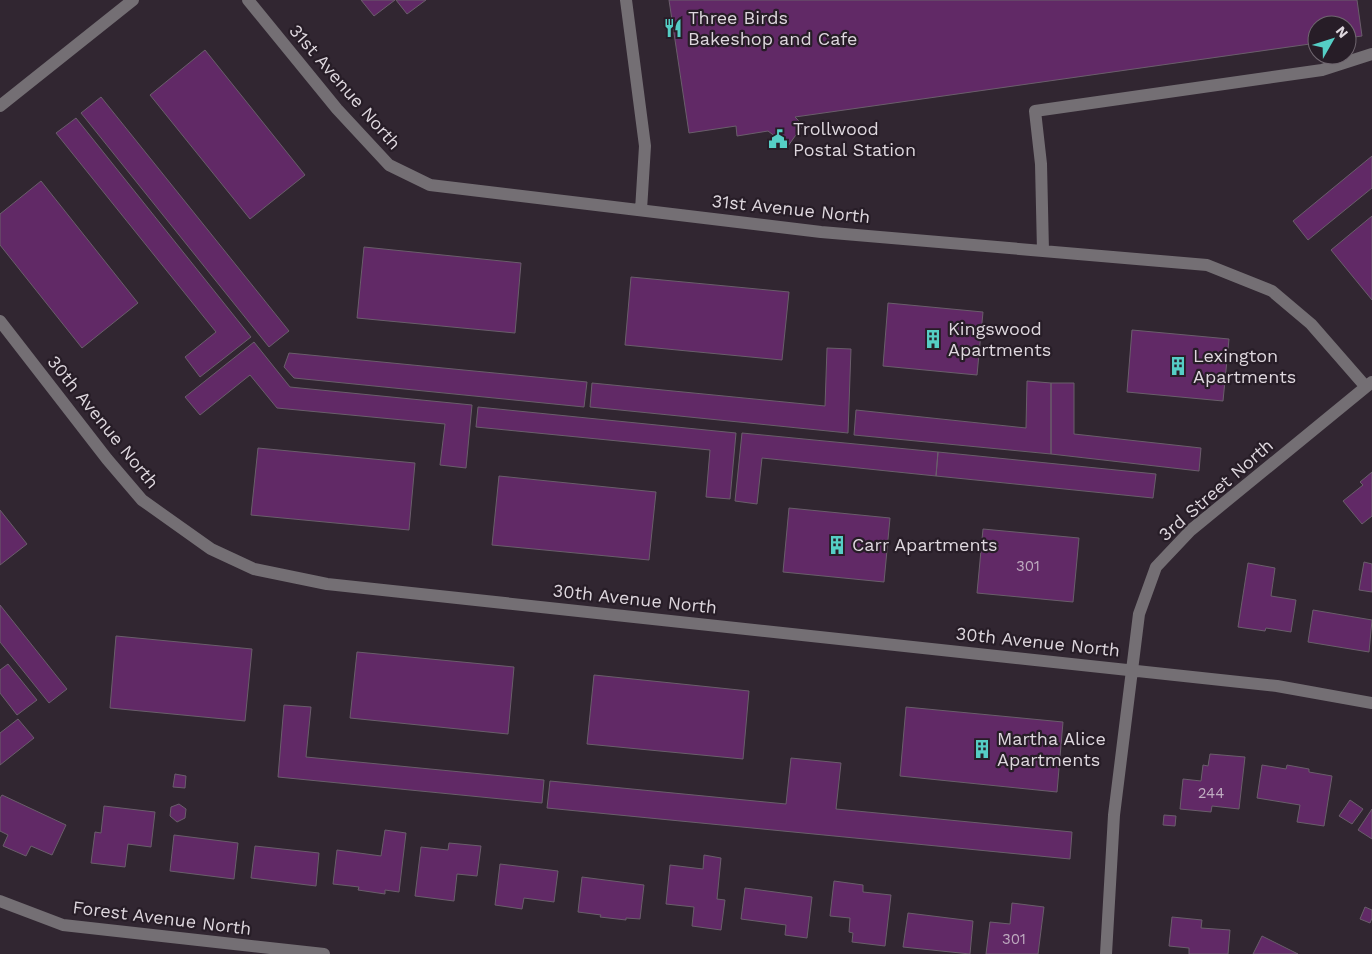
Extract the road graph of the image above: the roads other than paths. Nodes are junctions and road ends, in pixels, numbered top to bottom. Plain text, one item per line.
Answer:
1 (133, 0) edge
2 (248, 0) edge
3 (626, 0) edge
4 (1372, 54) edge
5 (0, 106) edge
6 (640, 210) junction
7 (1043, 251) junction
8 (0, 321) edge
9 (1369, 384) edge
10 (1132, 670) junction
11 (1372, 703) edge
12 (0, 901) edge
13 (324, 954) edge
14 (1106, 954) edge

1 - 5 street
2 - 6 street, 31st Avenue North
3 - 6 street
4 - 7 street
6 - 7 street, 31st Avenue North
7 - 9 street, 31st Avenue North
8 - 10 street, 30th Avenue North
9 - 10 street, 3rd Street North
10 - 11 street, 30th Avenue North
10 - 14 street, 3rd Street North
12 - 13 street, Forest Avenue North

